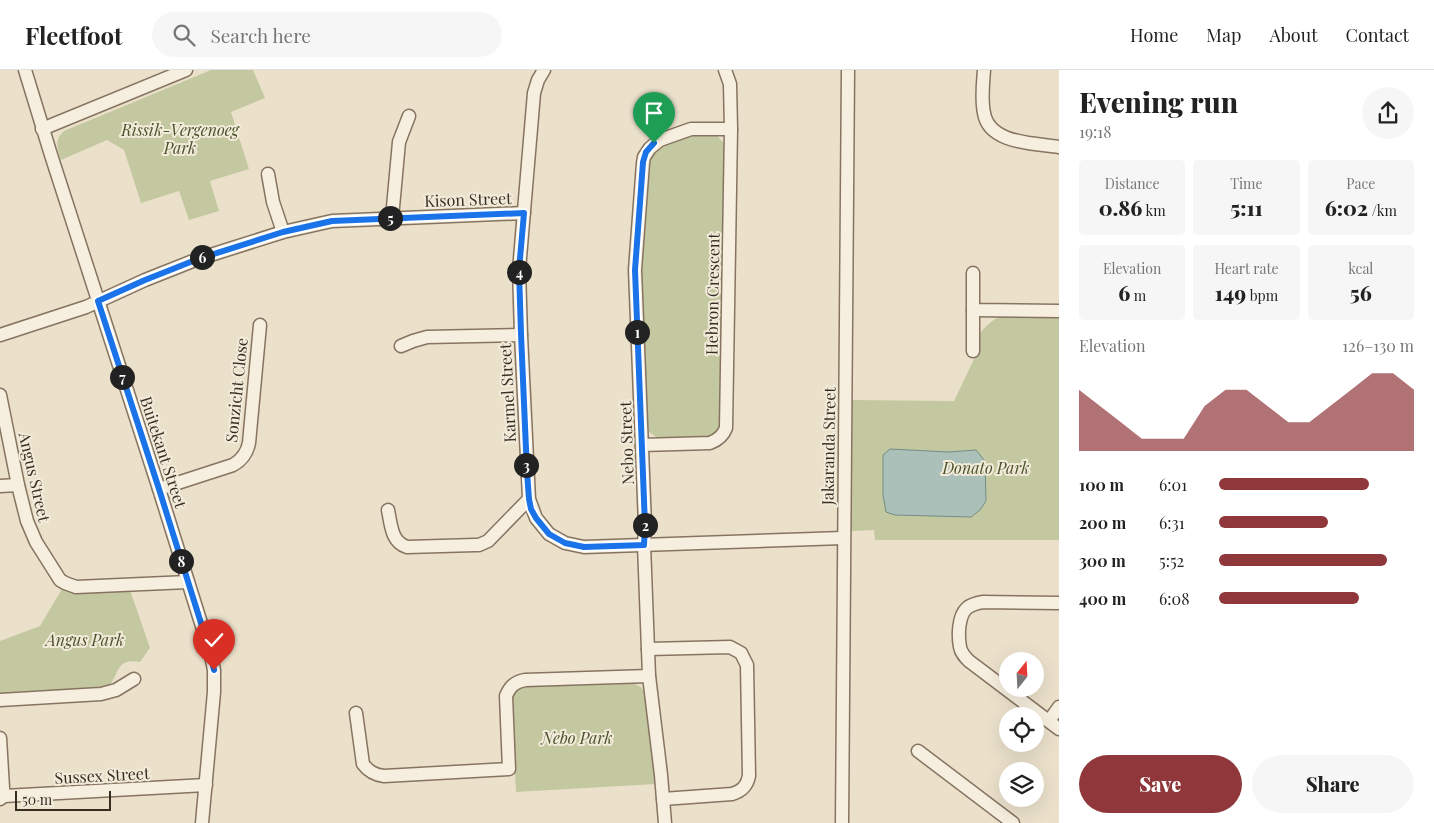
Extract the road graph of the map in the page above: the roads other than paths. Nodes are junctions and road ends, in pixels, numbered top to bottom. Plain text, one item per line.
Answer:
1 (25, 70) edge
2 (186, 70) edge
3 (544, 70) edge
4 (725, 70) edge
5 (848, 70) edge
6 (984, 70) edge
7 (409, 116) dead end
8 (42, 129) junction
9 (730, 129) junction
10 (1059, 147) edge
11 (268, 174) dead end
12 (524, 213) junction
13 (392, 218) junction
14 (283, 232) junction
15 (973, 273) dead end
16 (98, 301) junction
17 (973, 310) junction
18 (1059, 311) edge
19 (260, 326) dead end
20 (521, 334) junction
21 (0, 335) edge
22 (401, 346) dead end
23 (973, 351) dead end
24 (0, 395) edge
25 (642, 445) junction
26 (18, 484) junction
27 (0, 486) edge
28 (159, 489) junction
29 (529, 499) junction
30 (388, 510) dead end
31 (843, 538) junction
32 (644, 545) junction
33 (188, 582) junction
34 (1059, 603) edge
35 (648, 649) junction
36 (649, 676) junction
37 (134, 679) dead end
38 (0, 700) edge
39 (1059, 707) edge
40 (356, 713) dead end
41 (1054, 725) edge
42 (0, 738) edge
43 (918, 751) dead end
44 (206, 786) junction
45 (2, 798) edge
46 (663, 799) junction
47 (202, 823) edge
48 (665, 823) edge
49 (842, 823) edge
50 (1013, 823) edge

1 - 8 street, Buitekant Street
2 - 8 street
3 - 12 street, Karmel Street
4 - 9 street, Hebron Crescent
5 - 31 street, Jakaranda Street
6 - 10 street
7 - 13 street
8 - 16 street, Buitekant Street
9 - 25 street, Nebo Street
9 - 25 street, Hebron Crescent
11 - 14 street
12 - 13 street, Kison Street
12 - 20 street, Karmel Street
13 - 14 street, Kison Street
14 - 16 street, Kison Street
15 - 17 street
16 - 21 street, Kison Street
16 - 28 street, Buitekant Street
17 - 18 street
17 - 23 street
19 - 28 street, Sonzicht Close
20 - 22 street
20 - 29 street, Karmel Street
24 - 26 street, Angus Street
25 - 32 street, Nebo Street
26 - 27 street
26 - 33 street, Angus Street
28 - 33 street, Buitekant Street
29 - 30 street
29 - 32 street, Karmel Street
31 - 32 street, Karmel Street
31 - 49 street, Jakaranda Street
32 - 35 street, Nebo Street
33 - 44 street, Buitekant Street
34 - 41 street
35 - 36 street, Nebo Street
35 - 46 street
36 - 40 street
36 - 46 street, Nebo Street
37 - 38 street
39 - 41 street
42 - 45 street
43 - 50 street
44 - 45 street, Sussex Street
44 - 47 street, Buitekant Street
46 - 48 street, Nebo Street

